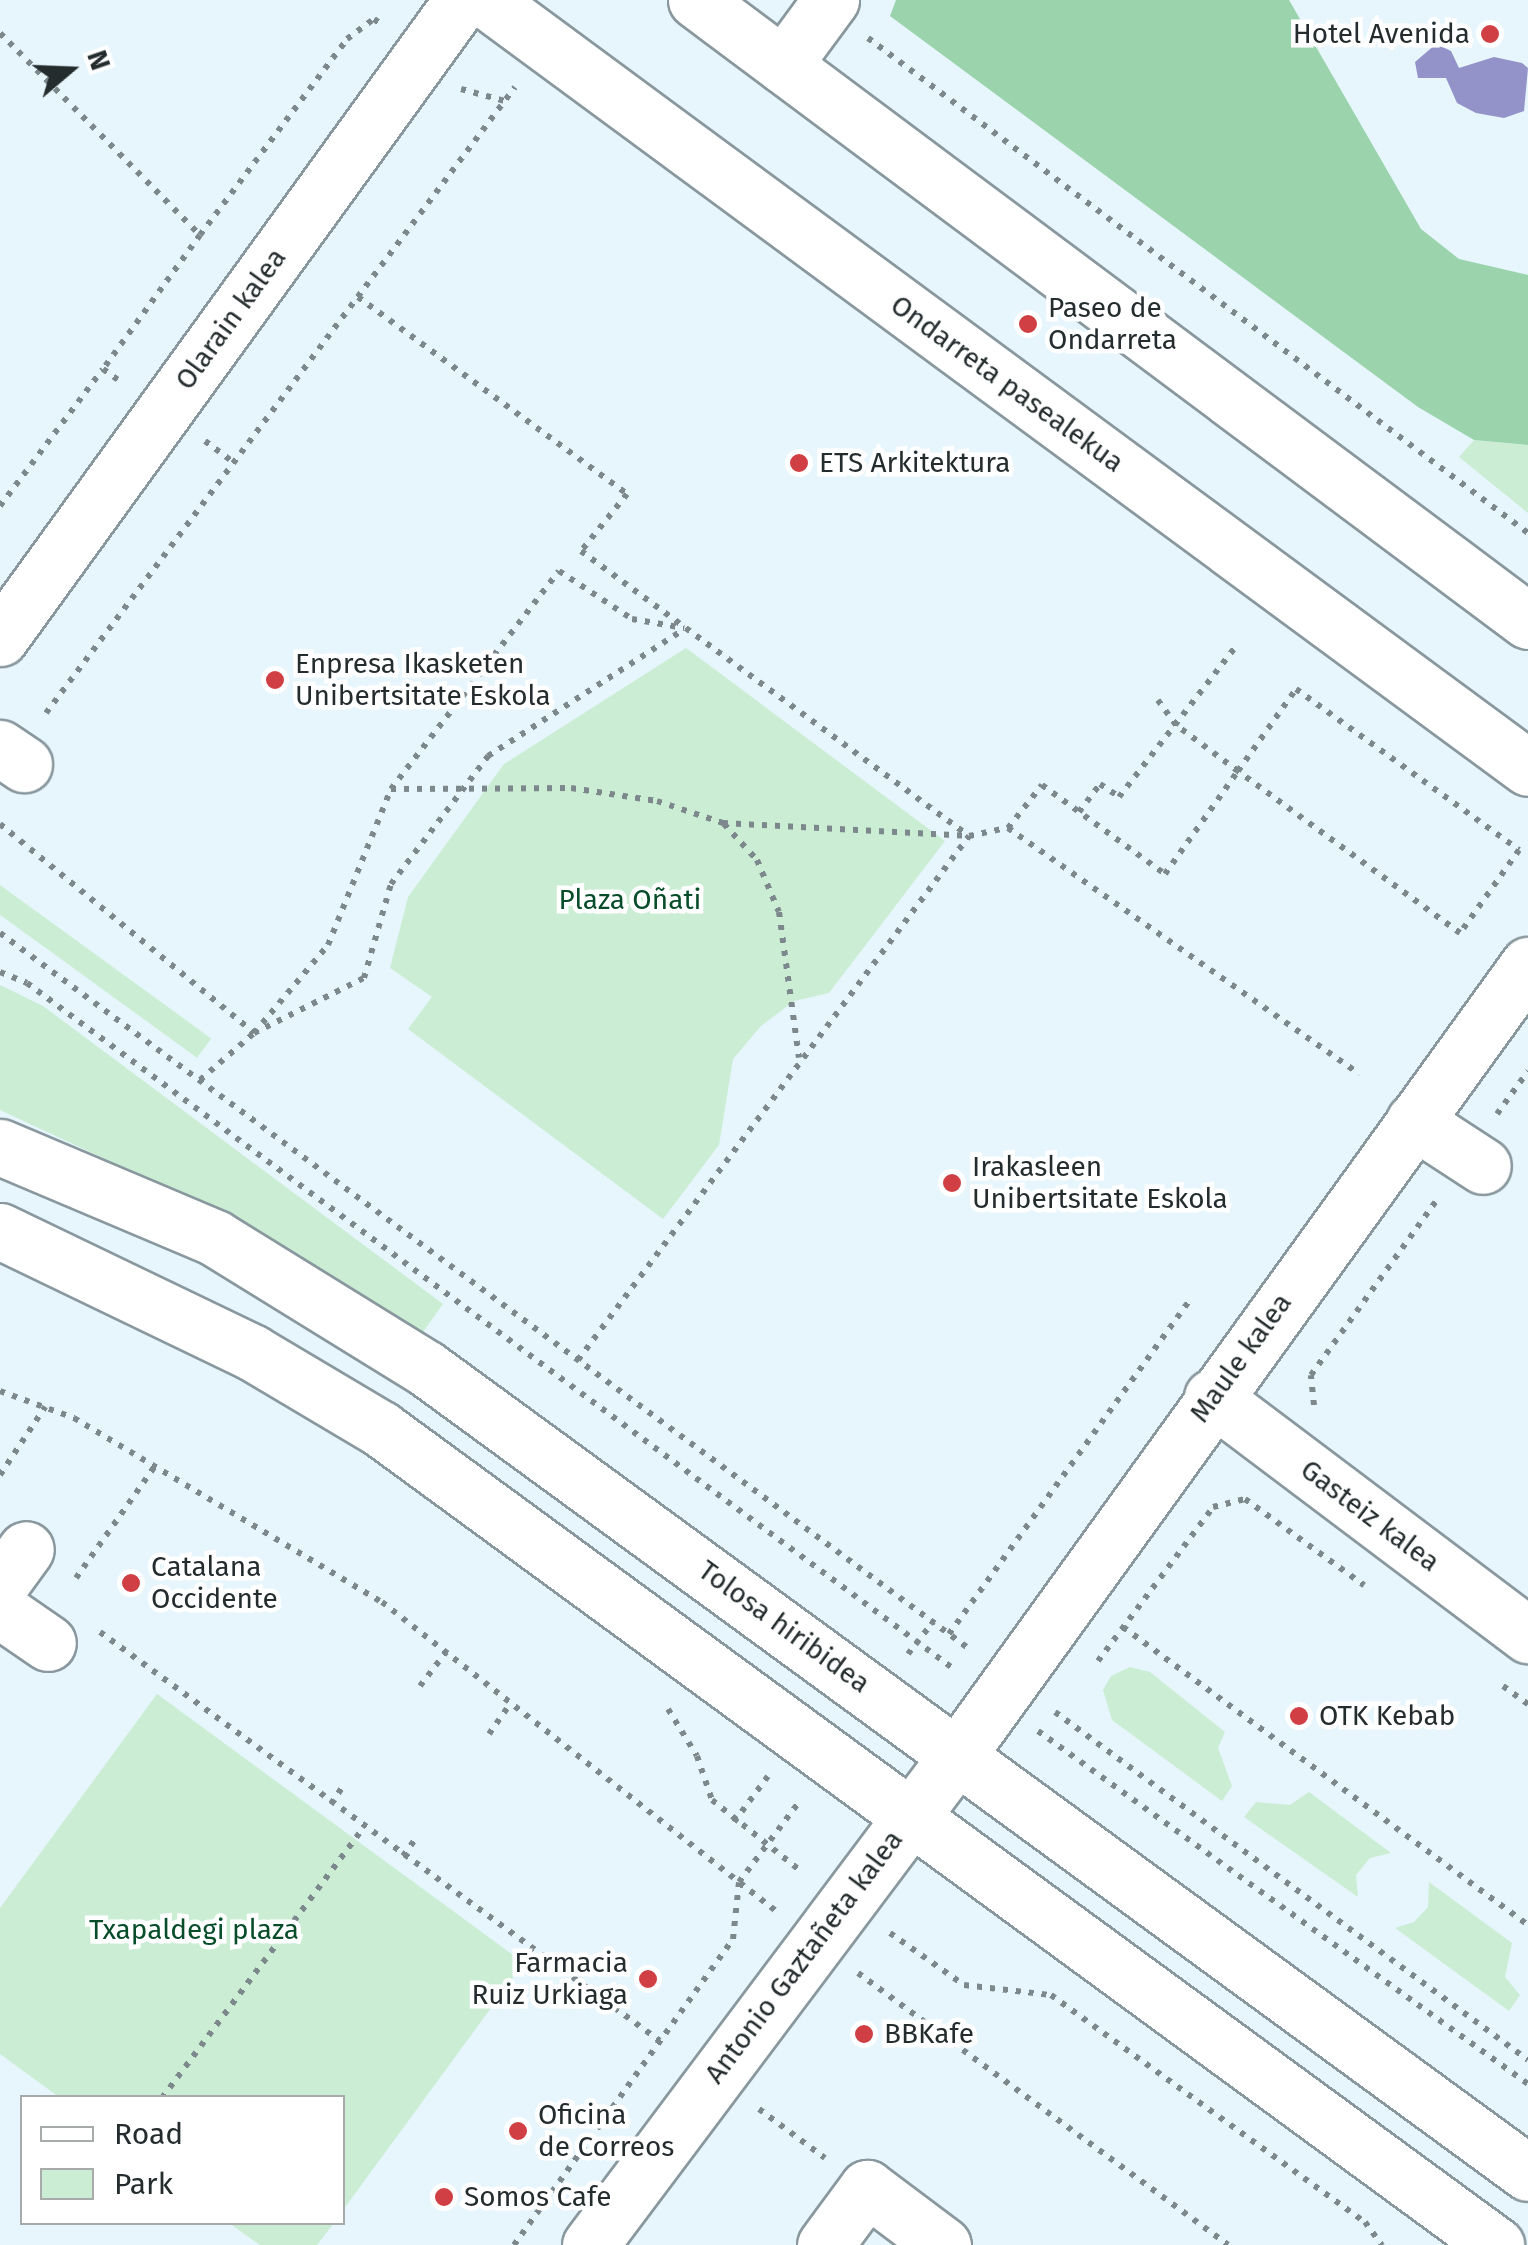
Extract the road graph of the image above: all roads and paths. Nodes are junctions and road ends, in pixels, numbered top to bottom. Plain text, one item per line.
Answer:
1 (462, 0) edge
2 (486, 0) edge
3 (696, 0) edge
4 (828, 5) edge
5 (0, 33) edge
6 (547, 45) junction
7 (783, 65) junction
8 (358, 296) junction
9 (103, 369) junction
10 (164, 411) junction
11 (232, 461) junction
12 (0, 506) edge
13 (1528, 533) edge
14 (1528, 622) edge
15 (685, 628) junction
16 (0, 638) edge
17 (1237, 645) dead end
18 (1158, 700) dead end
19 (1176, 725) junction
20 (12, 756) edge
21 (1528, 768) edge
22 (1238, 771) junction
23 (465, 786) junction
24 (391, 789) junction
25 (1079, 812) junction
26 (724, 823) junction
27 (0, 824) edge
28 (1008, 828) junction
29 (969, 836) junction
30 (0, 933) edge
31 (1528, 965) edge
32 (0, 972) edge
33 (254, 1033) junction
34 (800, 1060) junction
35 (1528, 1071) edge
36 (1359, 1074) dead end
37 (200, 1080) junction
38 (1414, 1121) junction
39 (3, 1146) edge
40 (1476, 1160) junction
41 (0, 1231) edge
42 (1190, 1300) dead end
43 (578, 1360) junction
44 (1311, 1374) dead end
45 (0, 1391) edge
46 (1212, 1397) junction
47 (45, 1407) junction
48 (0, 1475) edge
49 (1245, 1499) dead end
50 (0, 1610) edge
51 (1124, 1627) junction
52 (70, 1634) joint
53 (949, 1634) junction
54 (1528, 1635) edge
55 (446, 1652) junction
56 (1091, 1671) dead end
57 (420, 1686) dead end
58 (1004, 1690) junction
59 (653, 1698) dead end
60 (1069, 1700) dead end
61 (511, 1703) junction
62 (1058, 1714) junction
63 (488, 1734) dead end
64 (959, 1753) junction
65 (343, 1786) dead end
66 (808, 1790) dead end
67 (331, 1804) junction
68 (911, 1814) junction
69 (364, 1828) junction
70 (416, 1838) dead end
71 (766, 1846) junction
72 (403, 1856) junction
73 (740, 1882) junction
74 (829, 1921) junction
75 (1528, 1925) edge
76 (860, 1974) junction
77 (848, 1989) dead end
78 (660, 2041) junction
79 (1528, 2060) edge
80 (1528, 2084) edge
81 (768, 2093) dead end
82 (164, 2095) edge
83 (1528, 2173) edge
84 (867, 2188) junction
85 (514, 2245) edge
86 (590, 2245) edge
87 (825, 2245) edge
88 (943, 2245) edge
89 (1228, 2245) edge
90 (1382, 2245) edge
91 (1496, 2245) edge

1 - 10 street, Olarain kalea
2 - 6 street, Ondarreta pasealekua
3 - 7 street
4 - 7 street
4 - 13 path
5 - 9 path
6 - 8 path
6 - 21 street, Ondarreta pasealekua
7 - 14 street
8 - 11 path
8 - 15 path
9 - 10 path
9 - 12 path
10 - 11 path
10 - 16 street, Olarain kalea
11 - 20 path
15 - 23 path
15 - 24 path
15 - 29 path
17 - 19 path
18 - 19 path
19 - 22 path
19 - 25 path
22 - 22 path
22 - 25 path
23 - 24 path
23 - 26 path
23 - 33 path
24 - 33 path
25 - 28 path
26 - 29 path
26 - 34 path
27 - 33 path
28 - 29 path
28 - 36 path
29 - 34 path
30 - 37 path
31 - 38 street, Maule kalea
32 - 58 path
33 - 37 path
34 - 43 path
35 - 40 path
37 - 43 path
38 - 40 street
38 - 46 street, Maule kalea
39 - 64 street, Tolosa hiribidea
40 - 44 path
41 - 68 street
42 - 53 path
43 - 53 path
45 - 47 path
46 - 54 street, Gasteiz kalea
46 - 58 street, Maule kalea
47 - 48 path
47 - 55 path
49 - 51 path
50 - 52 street
51 - 56 path
51 - 75 path
52 - 67 path
53 - 58 path
55 - 57 path
55 - 61 path
58 - 62 path
58 - 64 street, Maule kalea
58 - 80 path
59 - 71 path
60 - 62 path
61 - 63 path
61 - 73 path
62 - 79 path
64 - 68 street, Antonio Gaztañeta kalea
64 - 83 street, Tolosa hiribidea
65 - 67 path
66 - 71 path
67 - 69 path
68 - 74 street, Antonio Gaztañeta kalea
68 - 91 street
69 - 72 path
69 - 82 path
70 - 72 path
71 - 73 path
71 - 74 path
72 - 78 path
73 - 74 path
73 - 78 path
74 - 76 path
74 - 86 street, Antonio Gaztañeta kalea
74 - 90 path
76 - 77 path
76 - 89 path
78 - 85 path
81 - 84 path
84 - 87 street
84 - 88 street

